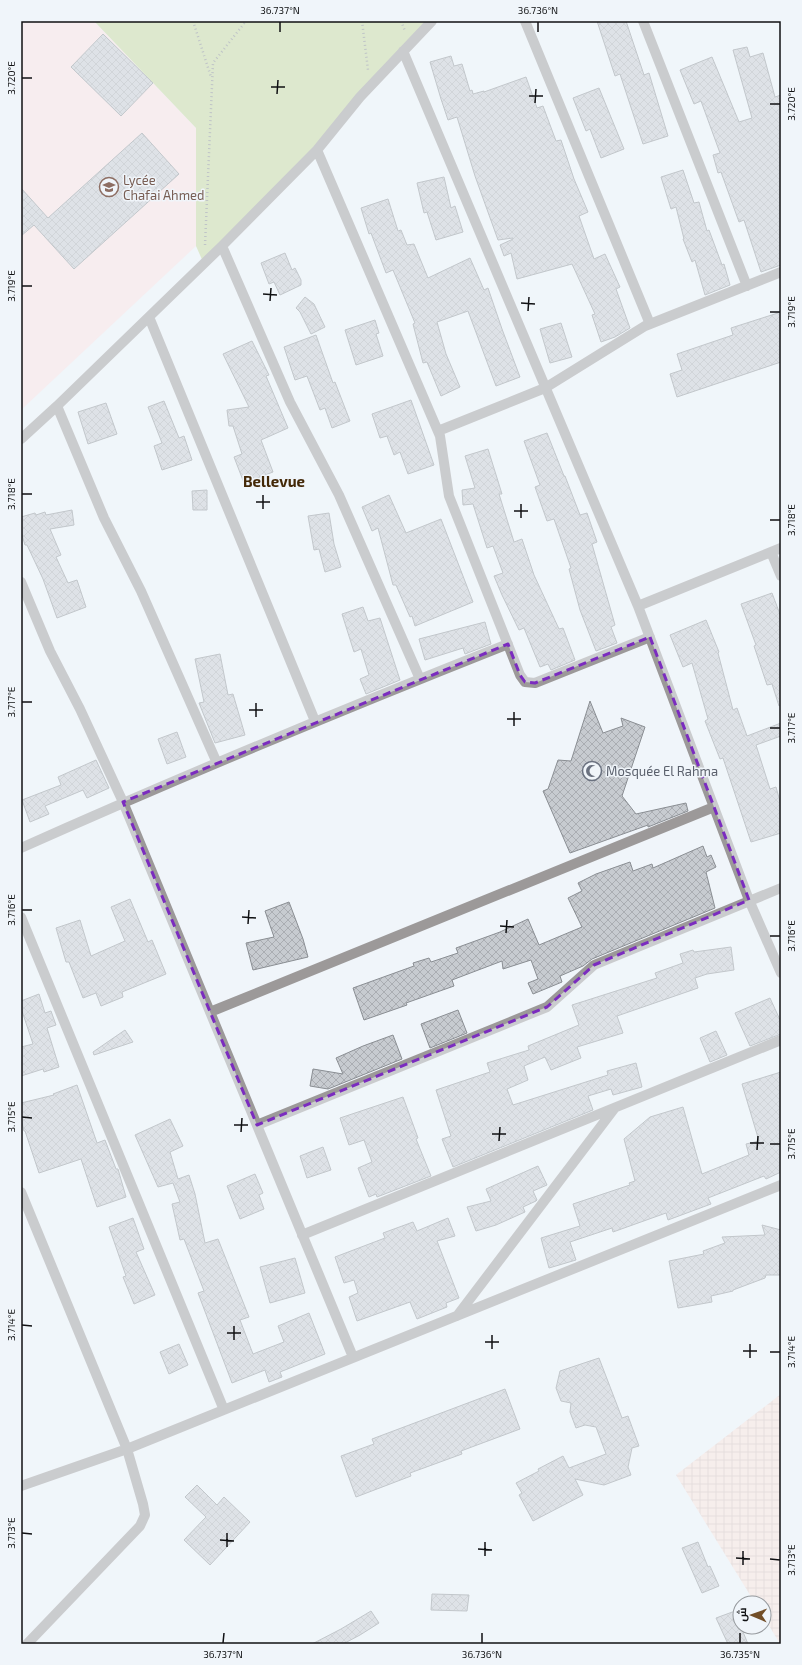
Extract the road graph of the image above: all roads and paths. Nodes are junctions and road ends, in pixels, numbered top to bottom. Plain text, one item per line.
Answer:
1 (193, 21) edge
2 (246, 21) edge
3 (362, 21) edge
4 (432, 21) edge
5 (525, 21) edge
6 (643, 21) edge
7 (404, 51) junction
8 (212, 79) junction
9 (370, 86) junction
10 (317, 150) junction
11 (222, 246) junction
12 (204, 264) junction
13 (781, 272) edge
14 (747, 286) junction
15 (148, 318) junction
16 (650, 324) junction
17 (545, 388) junction
18 (57, 406) junction
19 (438, 431) junction
20 (21, 439) edge
21 (781, 548) edge
22 (771, 552) junction
23 (781, 576) edge
24 (21, 582) edge
25 (638, 606) junction
26 (650, 637) junction
27 (508, 644) junction
28 (420, 679) junction
29 (315, 722) junction
30 (217, 762) junction
31 (123, 802) junction
32 (714, 807) junction
33 (21, 848) edge
34 (781, 888) edge
35 (749, 900) junction
36 (21, 917) edge
37 (781, 973) edge
38 (210, 1012) junction
39 (781, 1040) edge
40 (615, 1108) junction
41 (257, 1125) junction
42 (781, 1185) edge
43 (22, 1195) edge
44 (302, 1235) junction
45 (457, 1316) junction
46 (354, 1357) junction
47 (224, 1410) junction
48 (127, 1449) junction
49 (21, 1486) edge
50 (27, 1644) edge

1 - 8 path
2 - 8 path
3 - 9 path
4 - 7 street
5 - 16 street
6 - 14 street
7 - 9 street
7 - 17 street
8 - 12 path
9 - 10 street
10 - 11 street
10 - 19 street
11 - 12 street
11 - 28 street
12 - 15 street
13 - 14 street
14 - 16 street
15 - 18 street
15 - 29 street
16 - 17 street
17 - 19 street
17 - 25 street
18 - 20 street
18 - 30 street
19 - 27 street
21 - 22 street
22 - 23 street
22 - 25 street
24 - 31 street
25 - 26 street
26 - 27 street
26 - 32 street
27 - 28 street
28 - 29 street
29 - 30 street
30 - 31 street
31 - 33 street
31 - 38 street
32 - 35 street
32 - 38 street
34 - 35 street
35 - 37 street
35 - 41 street
36 - 47 street
38 - 41 street
39 - 40 street
40 - 44 street
40 - 45 street
41 - 44 street
42 - 45 street
43 - 48 street
44 - 46 street
45 - 46 street
46 - 47 street
47 - 48 street
48 - 49 street
48 - 50 street

